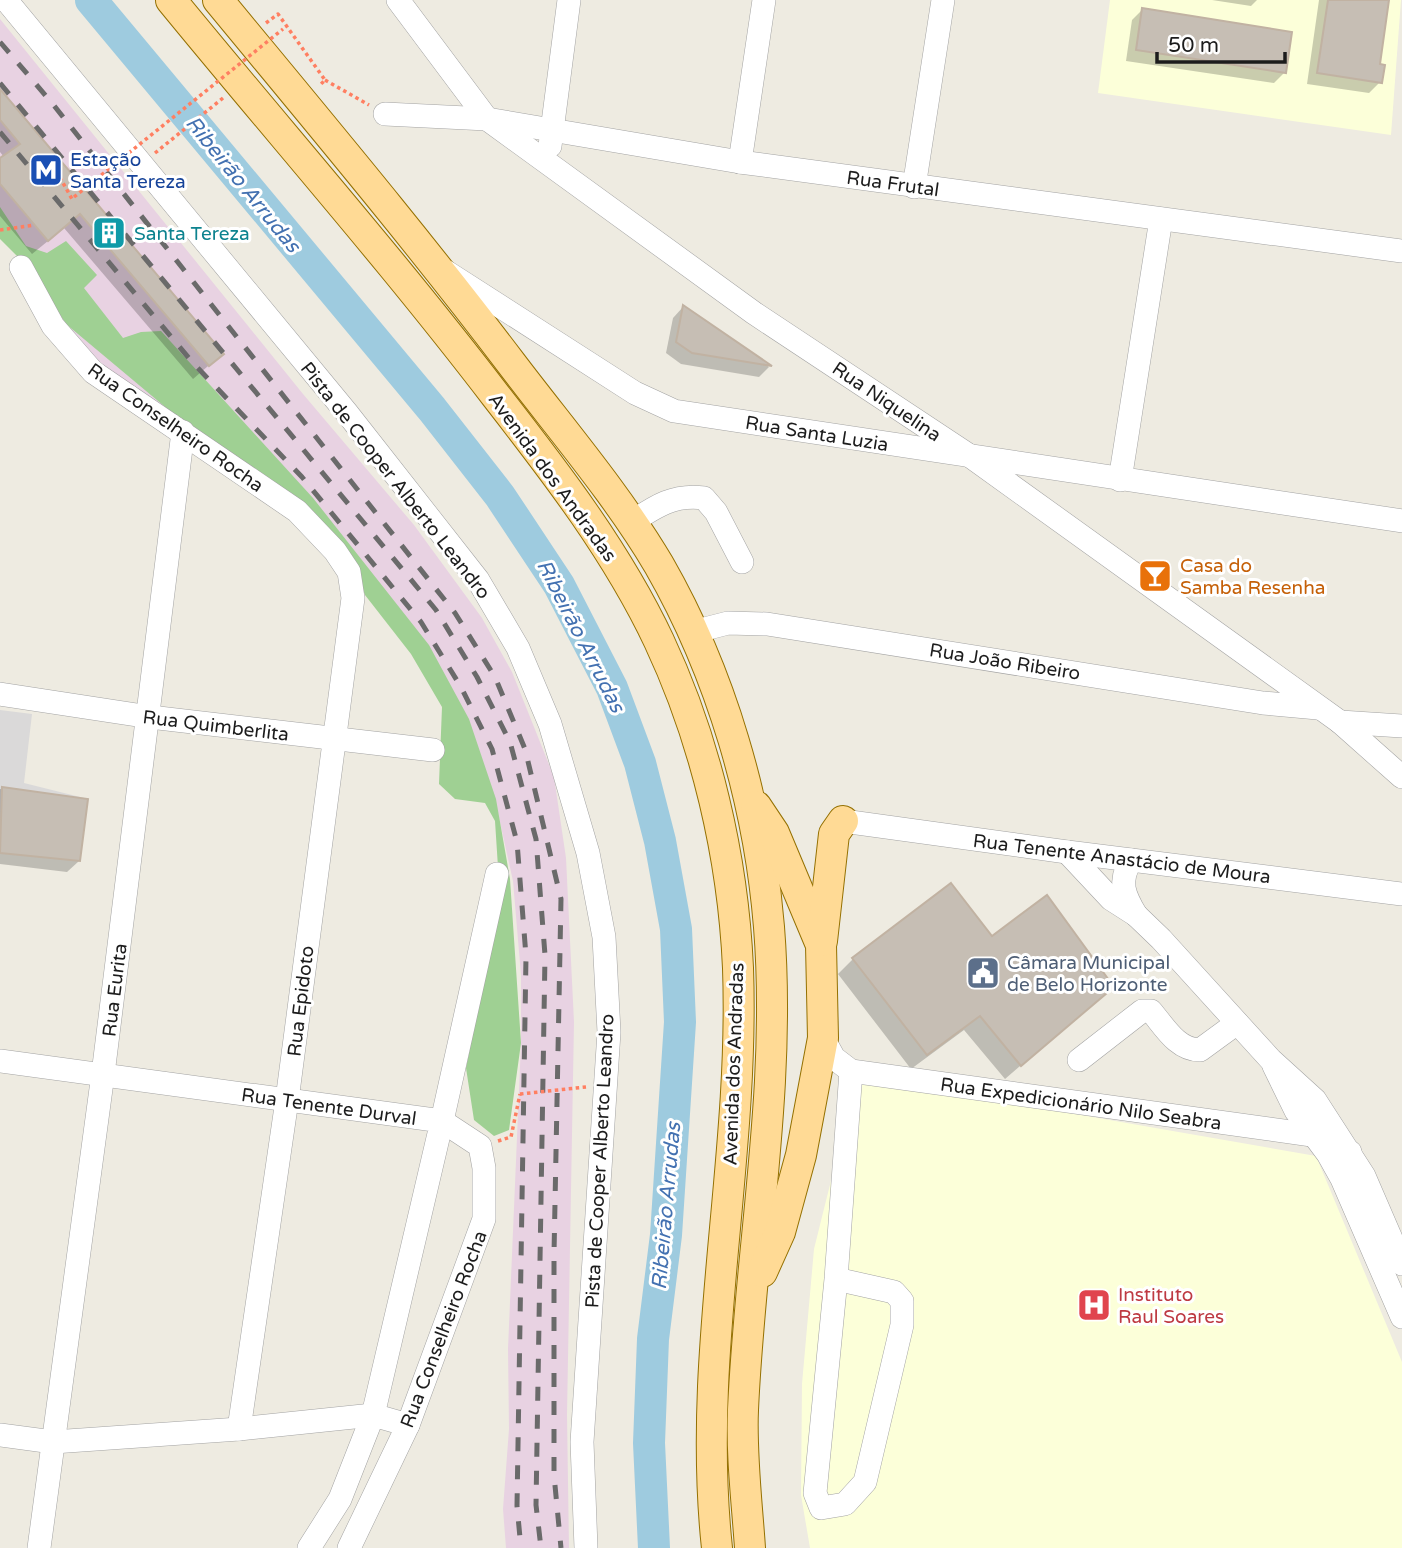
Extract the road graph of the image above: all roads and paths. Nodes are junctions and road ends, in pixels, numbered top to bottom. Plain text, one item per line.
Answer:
1 (6, 0) edge
2 (171, 0) edge
3 (218, 0) edge
4 (398, 0) edge
5 (569, 0) edge
6 (764, 0) edge
7 (943, 0) edge
8 (325, 80) junction
9 (241, 84) junction
10 (304, 104) junction
11 (385, 114) joint
12 (487, 119) junction
13 (553, 131) junction
14 (548, 162) junction
15 (740, 162) junction
16 (53, 165) dead end
17 (140, 165) junction
18 (914, 187) junction
19 (1161, 219) junction
20 (34, 225) dead end
21 (0, 230) edge
22 (1402, 251) edge
23 (437, 265) junction
24 (21, 267) dead end
25 (183, 432) junction
26 (970, 456) junction
27 (1061, 470) junction
28 (1121, 480) junction
29 (1049, 513) junction
30 (1402, 521) edge
31 (632, 522) junction
32 (742, 562) dead end
33 (349, 572) joint
34 (693, 632) junction
35 (1269, 673) junction
36 (0, 694) edge
37 (1263, 704) junction
38 (1318, 708) junction
39 (150, 717) junction
40 (1340, 722) junction
41 (1402, 726) edge
42 (334, 740) junction
43 (433, 750) dead end
44 (1402, 777) edge
45 (748, 796) junction
46 (843, 821) joint
47 (1066, 852) junction
48 (1130, 860) junction
49 (497, 874) dead end
50 (1402, 894) edge
51 (1136, 915) junction
52 (821, 945) junction
53 (1237, 1023) junction
54 (823, 1038) junction
55 (1079, 1060) dead end
56 (1271, 1060) junction
57 (0, 1061) edge
58 (851, 1071) junction
59 (103, 1074) junction
60 (586, 1087) dead end
61 (287, 1101) junction
62 (442, 1121) junction
63 (1312, 1135) junction
64 (480, 1146) junction
65 (1350, 1152) junction
66 (1402, 1264) edge
67 (835, 1279) junction
68 (752, 1295) junction
69 (1402, 1317) edge
70 (373, 1415) junction
71 (408, 1425) junction
72 (239, 1430) junction
73 (0, 1435) edge
74 (53, 1442) junction
75 (38, 1548) edge
76 (309, 1548) edge
77 (349, 1548) edge
78 (586, 1548) edge
79 (717, 1548) edge
80 (750, 1548) edge

1 - 17 street, Pista de Cooper Alberto Leandro
2 - 9 main road, Avenida dos Andradas
3 - 10 main road, Avenida dos Andradas
4 - 12 street, Rua Niquelina
5 - 13 street
6 - 15 street
7 - 18 street
8 - 10 path
8 - 11 path
8 - 16 path, bridge
9 - 17 path
9 - 79 main road, Avenida dos Andradas
10 - 23 main road, Avenida dos Andradas
11 - 12 street, Rua Frutal
12 - 13 street, Rua Frutal
12 - 14 street, Rua Niquelina
13 - 14 street
13 - 15 street, Rua Frutal
14 - 26 street, Rua Niquelina
15 - 18 street, Rua Frutal
17 - 78 street, Pista de Cooper Alberto Leandro
18 - 19 street, Rua Frutal
19 - 22 street, Rua Frutal
19 - 28 street
20 - 21 path
23 - 26 street, Rua Santa Luzia
23 - 31 main road, Avenida dos Andradas
24 - 25 street, Rua Conselheiro Rocha
25 - 33 street, Rua Conselheiro Rocha
25 - 39 street, Rua Eurita
26 - 27 street, Rua Santa Luzia
26 - 29 street, Rua Niquelina
27 - 28 street, Rua Santa Luzia
27 - 29 street
28 - 30 street, Rua Santa Luzia
29 - 35 street, Rua Niquelina
31 - 32 street
31 - 34 main road, Avenida dos Andradas
33 - 42 street, Rua Epidoto
34 - 37 street, Rua João Ribeiro
34 - 45 main road, Avenida dos Andradas
35 - 37 street
35 - 38 street, Rua Niquelina
36 - 39 street, Rua Quimberlita
37 - 38 street, Rua João Ribeiro
38 - 40 street, Rua Niquelina
39 - 42 street, Rua Quimberlita
39 - 59 street, Rua Eurita
40 - 41 street
40 - 44 street, Rua Niquelina
42 - 43 street, Rua Quimberlita
42 - 61 street, Rua Epidoto
45 - 52 main road
45 - 68 main road, Avenida dos Andradas
46 - 47 street, Rua Tenente Anastácio de Moura
46 - 52 main road
47 - 48 street, Rua Tenente Anastácio de Moura
47 - 51 street
48 - 50 street, Rua Tenente Anastácio de Moura
48 - 51 street
49 - 62 street
51 - 53 street
52 - 54 main road
53 - 55 street
53 - 56 street
54 - 58 street
54 - 68 main road
56 - 63 street
56 - 65 street
57 - 59 street, Rua Tenente Durval
58 - 63 street, Rua Expedicionário Nilo Seabra
58 - 67 street
59 - 61 street, Rua Tenente Durval
59 - 74 street, Rua Eurita
60 - 64 path, bridge
61 - 62 street, Rua Tenente Durval
61 - 72 street, Rua Epidoto
62 - 64 street
62 - 70 street, Rua Tenente Durval
63 - 65 street, Rua Expedicionário Nilo Seabra
63 - 69 street
64 - 71 street, Rua Conselheiro Rocha
65 - 66 street
67 - 67 street
68 - 80 main road, Avenida dos Andradas
70 - 71 street
70 - 72 street
70 - 76 street, Rua Conselheiro Rocha
71 - 77 street, Rua Conselheiro Rocha
72 - 74 street
73 - 74 street
74 - 75 street, Rua Eurita

